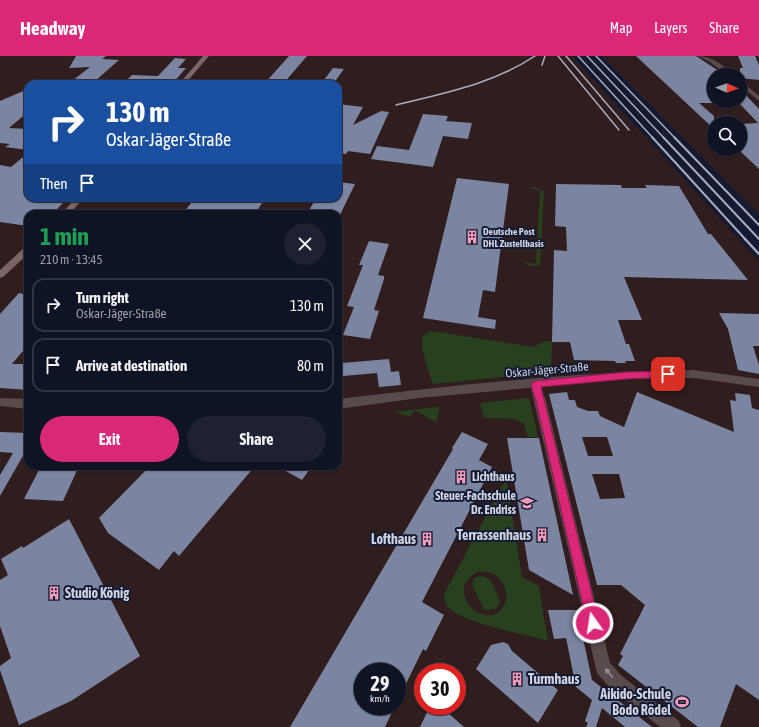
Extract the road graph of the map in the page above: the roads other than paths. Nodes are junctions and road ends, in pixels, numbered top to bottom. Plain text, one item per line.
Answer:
1 (206, 56) edge
2 (701, 56) edge
3 (722, 68) edge
4 (185, 80) edge
5 (747, 88) edge
6 (759, 99) edge
7 (76, 202) edge
8 (69, 210) edge
9 (24, 254) edge
10 (0, 275) edge
11 (759, 383) edge
12 (535, 384) junction
13 (0, 402) edge
14 (24, 404) edge
15 (342, 404) edge
16 (673, 727) edge

1 - 4 main road
2 - 3 street
5 - 6 street
7 - 8 main road
9 - 10 main road
11 - 12 street, Oskar-Jäger-Straße
12 - 15 street, Oskar-Jäger-Straße
16 -> 12 street
13 - 14 street

